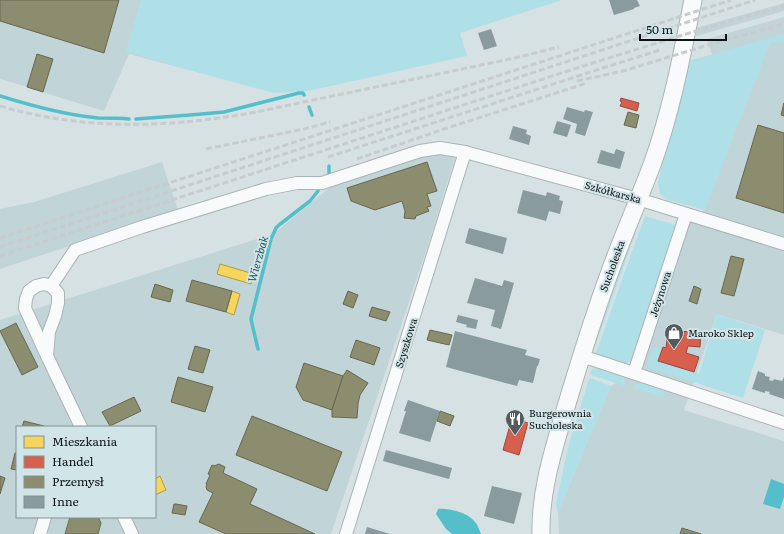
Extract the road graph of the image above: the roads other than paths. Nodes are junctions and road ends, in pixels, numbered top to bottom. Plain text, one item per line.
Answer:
1 (693, 0) edge
2 (465, 152) junction
3 (638, 199) junction
4 (686, 214) junction
5 (784, 244) edge
6 (51, 286) junction
7 (47, 356) junction
8 (582, 356) junction
9 (634, 374) junction
10 (784, 423) edge
11 (81, 426) edge
12 (45, 518) edge
13 (124, 518) edge
14 (40, 534) edge
15 (132, 534) edge
16 (346, 534) edge
17 (541, 534) edge

1 - 3 street, Sucholeska
2 - 3 street, Szkółkarska
2 - 6 street, Szkółkarska
2 - 16 street, Szyszkowa
3 - 4 street, Szkółkarska
3 - 8 street, Sucholeska
4 - 5 street, Szkółkarska
4 - 9 street, Jeżynowa
6 - 7 street
6 - 7 street
7 - 11 street
8 - 9 street
8 - 17 street, Sucholeska
9 - 10 street
12 - 14 street
13 - 15 street

